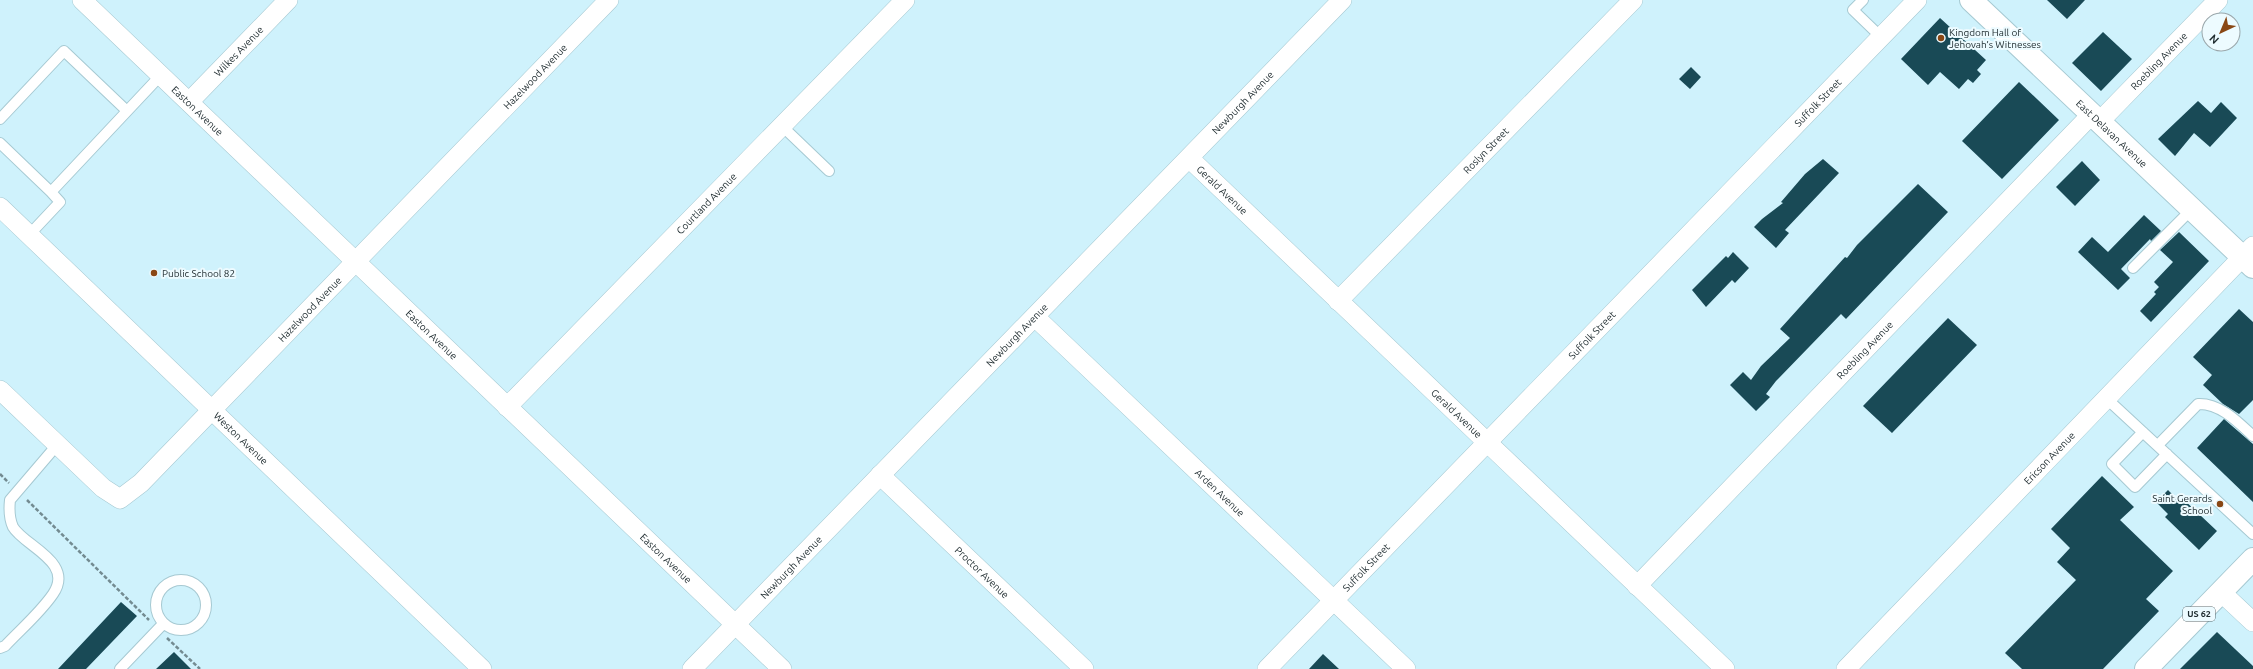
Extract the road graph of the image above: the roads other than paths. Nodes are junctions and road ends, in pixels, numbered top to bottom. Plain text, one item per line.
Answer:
1 (82, 0) edge
2 (288, 0) edge
3 (609, 0) edge
4 (906, 0) edge
5 (1342, 0) edge
6 (1633, 0) edge
7 (1863, 0) edge
8 (1917, 0) edge
9 (1971, 0) edge
10 (2218, 0) edge
11 (1881, 37) junction
12 (161, 75) junction
13 (189, 102) junction
14 (127, 111) junction
15 (2096, 117) junction
16 (0, 119) edge
17 (782, 126) junction
18 (0, 143) edge
19 (1189, 158) junction
20 (829, 171) dead end
21 (51, 192) junction
22 (0, 207) edge
23 (2192, 209) junction
24 (29, 235) junction
25 (2250, 257) edge
26 (356, 262) junction
27 (2133, 268) dead end
28 (1338, 301) junction
29 (1035, 317) junction
30 (0, 390) edge
31 (2108, 399) junction
32 (507, 407) junction
33 (213, 410) junction
34 (2144, 432) junction
35 (2253, 436) edge
36 (1487, 443) junction
37 (57, 445) junction
38 (2158, 445) junction
39 (2167, 454) junction
40 (880, 475) junction
41 (2253, 534) edge
42 (2253, 559) edge
43 (1637, 586) junction
44 (2221, 592) junction
45 (1334, 600) junction
46 (2253, 622) edge
47 (735, 624) junction
48 (160, 626) junction
49 (0, 648) edge
50 (120, 669) edge
51 (482, 669) edge
52 (692, 669) edge
53 (782, 669) edge
54 (1084, 669) edge
55 (1267, 669) edge
56 (1406, 669) edge
57 (1725, 669) edge
58 (1846, 669) edge
59 (2146, 669) edge

1 - 12 street, Easton Avenue
2 - 13 street, Wilkes Avenue
3 - 26 street, Hazelwood Avenue
4 - 17 street, Courtland Avenue
5 - 19 street, Newburgh Avenue
6 - 28 street, Roslyn Street
7 - 11 lane
8 - 11 street, Suffolk Street
9 - 15 street, East Delavan Avenue
10 - 15 street, Roebling Avenue
11 - 36 street, Suffolk Street
12 - 13 street, Easton Avenue
12 - 14 lane
13 - 26 street, Easton Avenue
14 - 16 lane
14 - 21 lane
15 - 23 street, East Delavan Avenue
15 - 43 street, Roebling Avenue
17 - 20 lane
17 - 32 street, Courtland Avenue
18 - 21 lane
19 - 28 street, Gerald Avenue
19 - 29 street, Newburgh Avenue
21 - 24 lane
22 - 24 street, Weston Avenue
23 - 25 street, East Delavan Avenue
23 - 27 lane
24 - 33 street, Weston Avenue
25 - 31 street, Ericson Avenue
26 - 32 street, Easton Avenue
26 - 33 street, Hazelwood Avenue
28 - 36 street, Gerald Avenue
29 - 40 street, Newburgh Avenue
29 - 45 street, Arden Avenue
30 - 37 street, Hazelwood Avenue
31 - 34 lane
31 - 58 street, Ericson Avenue
32 - 47 street, Easton Avenue
33 - 37 street, Hazelwood Avenue
33 - 51 street, Weston Avenue
34 - 38 lane
34 - 39 lane
35 - 38 lane
36 - 43 street, Gerald Avenue
36 - 45 street, Suffolk Street
37 - 49 lane
38 - 39 lane
39 - 41 lane
40 - 47 street, Newburgh Avenue
40 - 54 street, Proctor Avenue
42 - 44 street, US 62
43 - 57 street, Gerald Avenue
44 - 46 street
44 - 59 street, US 62
45 - 55 street, Suffolk Street
45 - 56 street, Arden Avenue
47 - 52 street, Newburgh Avenue
47 - 53 street, Easton Avenue
48 - 48 lane
48 - 50 lane

